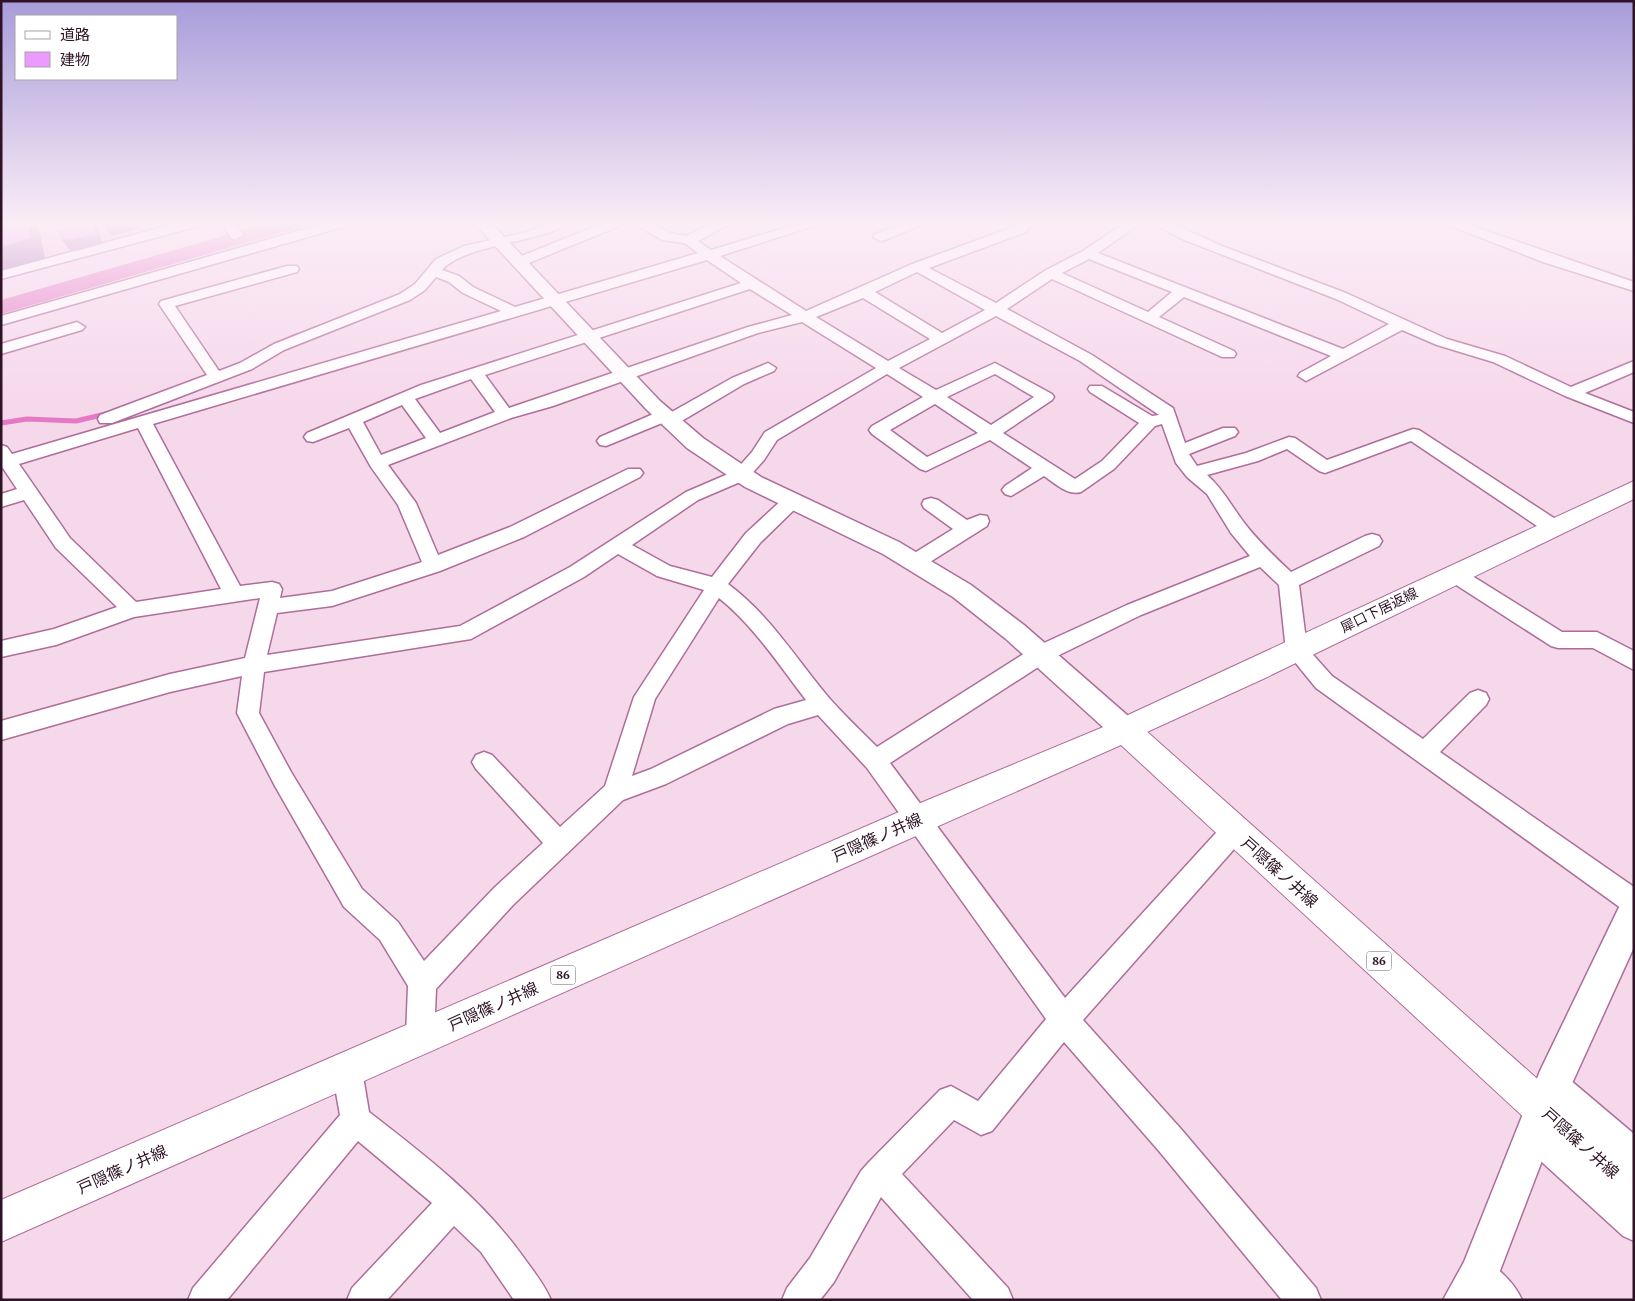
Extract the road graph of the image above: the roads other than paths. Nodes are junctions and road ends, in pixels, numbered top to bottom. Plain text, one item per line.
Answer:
1 (134, 283) edge
2 (243, 283) edge
3 (423, 283) edge
4 (459, 283) edge
5 (539, 283) edge
6 (612, 283) edge
7 (884, 283) edge
8 (947, 283) edge
9 (1036, 283) edge
10 (1072, 283) edge
11 (1159, 283) edge
12 (1304, 283) edge
13 (1621, 283) edge
14 (752, 284) joint
15 (1634, 287) edge
16 (864, 292) junction
17 (1182, 292) junction
18 (555, 300) junction
19 (997, 309) junction
20 (514, 312) junction
21 (806, 316) junction
22 (1148, 318) junction
23 (1, 321) edge
24 (1400, 324) junction
25 (77, 328) dead end
26 (589, 336) junction
27 (940, 338) junction
28 (1, 349) edge
29 (1228, 354) dead end
30 (1343, 355) junction
31 (1634, 366) edge
32 (768, 368) dead end
33 (888, 368) junction
34 (475, 373) junction
35 (624, 374) junction
36 (215, 376) junction
37 (1306, 376) dead end
38 (1096, 389) dead end
39 (1571, 393) junction
40 (935, 396) junction
41 (405, 398) junction
42 (506, 414) junction
43 (666, 418) junction
44 (1168, 418) junction
45 (1634, 418) edge
46 (352, 420) junction
47 (143, 422) junction
48 (1149, 422) junction
49 (1229, 432) dead end
50 (990, 433) junction
51 (313, 437) dead end
52 (436, 440) junction
53 (606, 441) dead end
54 (1180, 452) junction
55 (3, 458) edge
56 (377, 463) junction
57 (1043, 468) junction
58 (634, 473) dead end
59 (1193, 473) junction
60 (741, 474) junction
61 (1634, 489) edge
62 (1011, 490) dead end
63 (28, 492) junction
64 (1, 501) edge
65 (792, 502) junction
66 (931, 504) dead end
67 (1553, 527) junction
68 (1372, 541) dead end
69 (617, 545) junction
70 (1263, 558) junction
71 (915, 562) junction
72 (433, 566) junction
73 (1454, 574) junction
74 (1289, 582) junction
75 (717, 586) junction
76 (234, 594) junction
77 (267, 607) junction
78 (132, 610) junction
79 (1, 649) edge
80 (1297, 651) junction
81 (1041, 654) junction
82 (1634, 662) edge
83 (254, 665) junction
84 (1478, 700) dead end
85 (822, 705) junction
86 (1125, 730) junction
87 (1, 731) edge
88 (1423, 754) junction
89 (874, 761) junction
90 (484, 762) dead end
91 (615, 792) junction
92 (917, 819) junction
93 (1234, 831) junction
94 (560, 844) junction
95 (1634, 902) edge
96 (1634, 910) edge
97 (422, 983) junction
98 (1064, 1020) junction
99 (420, 1037) junction
100 (347, 1070) junction
101 (1543, 1108) junction
102 (356, 1120) junction
103 (1634, 1154) edge
104 (880, 1173) junction
105 (1634, 1192) edge
106 (454, 1202) junction
107 (1, 1221) edge
108 (1634, 1225) edge
109 (1482, 1292) edge
110 (205, 1300) edge
111 (364, 1300) edge
112 (534, 1300) edge
113 (799, 1300) edge
114 (996, 1300) edge
115 (1304, 1300) edge

1 - 23 street
2 - 36 street
3 - 36 street
4 - 20 street
5 - 18 street
6 - 18 street
7 - 16 street
8 - 19 street
9 - 19 street
10 - 22 street
11 - 17 street
12 - 24 street
13 - 15 street
14 - 21 street
14 - 26 street
16 - 21 street
16 - 27 street
17 - 22 street
17 - 30 street
18 - 20 street
18 - 26 street
19 - 27 street
19 - 44 street
20 - 47 street
21 - 33 street
21 - 35 street
22 - 29 street
24 - 30 street
24 - 39 street
25 - 28 street
26 - 34 street
26 - 35 street
27 - 33 street
30 - 37 street
31 - 39 street
32 - 43 street
33 - 40 street
33 - 60 street
34 - 41 street
34 - 42 street
35 - 42 street
35 - 43 street
36 - 55 street
38 - 48 street
39 - 45 street
40 - 50 street
40 - 50 street
40 - 50 street
41 - 46 street
41 - 52 street
42 - 52 street
43 - 53 street
43 - 60 street
44 - 48 street
44 - 54 street
46 - 51 street
46 - 56 street
47 - 55 street
47 - 76 street
48 - 57 street
49 - 54 street
50 - 57 street
52 - 56 street
54 - 59 street
55 - 63 street
56 - 72 street
57 - 62 street
58 - 72 street
59 - 67 street
59 - 70 street
60 - 65 street
60 - 69 street
61 - 67 main road, 犀口下居返線
63 - 64 street
63 - 78 street
65 - 71 street
65 - 75 street
66 - 71 street
67 - 73 main road, 犀口下居返線
68 - 74 street
69 - 75 street
69 - 83 street
70 - 74 street
70 - 81 street
71 - 81 street
72 - 77 street
73 - 80 main road, 犀口下居返線
73 - 82 street
74 - 80 street
75 - 85 street
75 - 91 street
76 - 77 street
76 - 78 street
77 - 83 street
78 - 79 street
80 - 86 main road, 犀口下居返線
80 - 88 street
81 - 86 street
81 - 89 street
83 - 87 street
83 - 97 street
84 - 88 street
85 - 89 street
85 - 91 street
86 - 92 main road, 戸隠篠ノ井線 / 86
86 - 93 main road, 戸隠篠ノ井線 / 86
88 - 95 street
89 - 92 street
90 - 94 street
91 - 94 street
92 - 98 street
92 - 99 main road, 戸隠篠ノ井線 / 86
93 - 98 street
93 - 101 main road, 戸隠篠ノ井線 / 86
94 - 97 street
96 - 101 street
97 - 99 street
98 - 104 street
98 - 115 street
99 - 100 main road, 戸隠篠ノ井線 / 86
100 - 102 street
100 - 107 main road, 戸隠篠ノ井線 / 86
101 - 103 street
101 - 105 main road, 戸隠篠ノ井線 / 86
101 - 108 street
101 - 109 street
102 - 106 street
102 - 110 street
104 - 113 street
104 - 114 street
106 - 111 street
106 - 112 street

